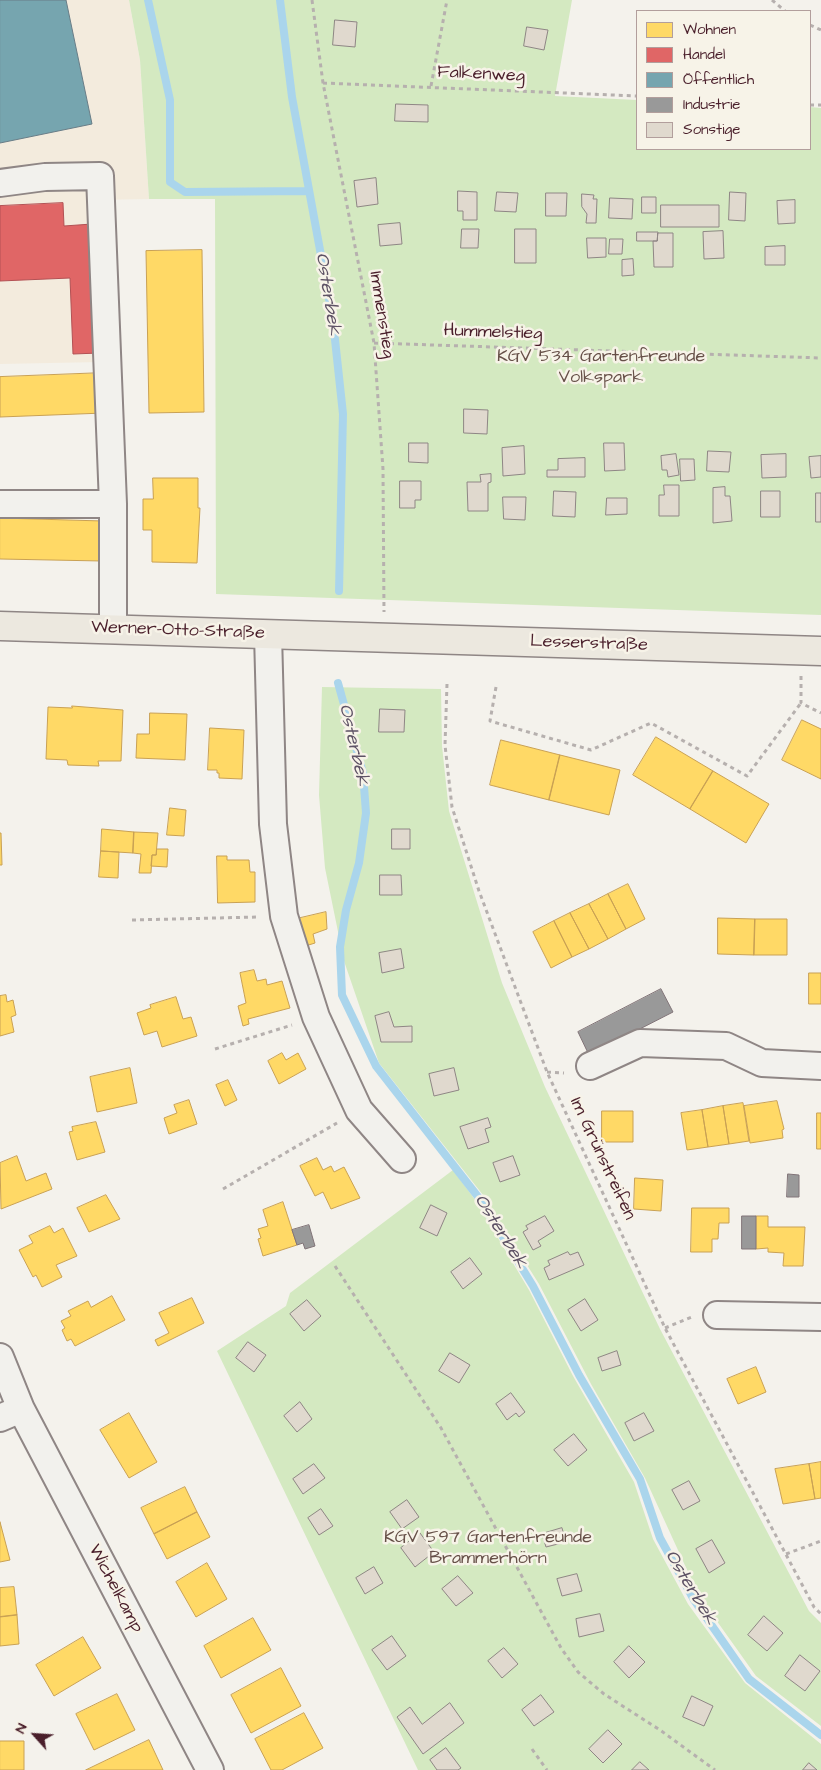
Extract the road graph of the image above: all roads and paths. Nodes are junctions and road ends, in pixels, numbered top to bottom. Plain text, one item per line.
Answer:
1 (312, 0) edge
2 (447, 0) edge
3 (772, 0) edge
4 (784, 10) edge
5 (323, 83) junction
6 (431, 86) junction
7 (636, 96) edge
8 (0, 183) edge
9 (374, 343) junction
10 (821, 358) edge
11 (0, 504) edge
12 (113, 504) junction
13 (0, 626) edge
14 (113, 629) junction
15 (268, 634) junction
16 (370, 637) junction
17 (811, 651) edge
18 (447, 684) dead end
19 (496, 687) dead end
20 (801, 703) junction
21 (821, 713) edge
22 (284, 916) junction
23 (132, 920) dead end
24 (316, 1017) junction
25 (215, 1049) dead end
26 (590, 1066) dead end
27 (821, 1066) edge
28 (360, 1110) junction
29 (402, 1159) dead end
30 (223, 1189) dead end
31 (335, 1266) dead end
32 (716, 1315) dead end
33 (821, 1318) edge
34 (0, 1357) edge
35 (10, 1413) edge
36 (821, 1541) edge
37 (786, 1554) junction
38 (821, 1614) edge
39 (532, 1749) dead end
40 (210, 1770) edge
41 (547, 1770) edge
42 (715, 1770) edge

1 - 5 path, Immenstieg
2 - 6 path
3 - 4 path
5 - 6 path, Falkenweg
5 - 9 path, Immenstieg
6 - 7 path, Falkenweg
8 - 12 street
9 - 10 path, Hummelstieg
9 - 16 path, Immenstieg
11 - 12 street
12 - 14 street
13 - 14 main road, Werner-Otto-Straße
14 - 15 main road, Werner-Otto-Straße
15 - 16 main road, Werner-Otto-Straße
15 - 22 street
16 - 17 main road, Lesserstraße
17 - 20 path
18 - 37 path, Im Grünstreifen
19 - 20 path
20 - 21 path
22 - 23 path
22 - 24 street
24 - 25 path
24 - 28 street
26 - 27 street
28 - 29 street
28 - 30 path
31 - 42 path
32 - 33 street
34 - 35 street, Wichelkamp
35 - 40 street, Wichelkamp
36 - 37 path
37 - 38 path, Im Grünstreifen
39 - 41 path

